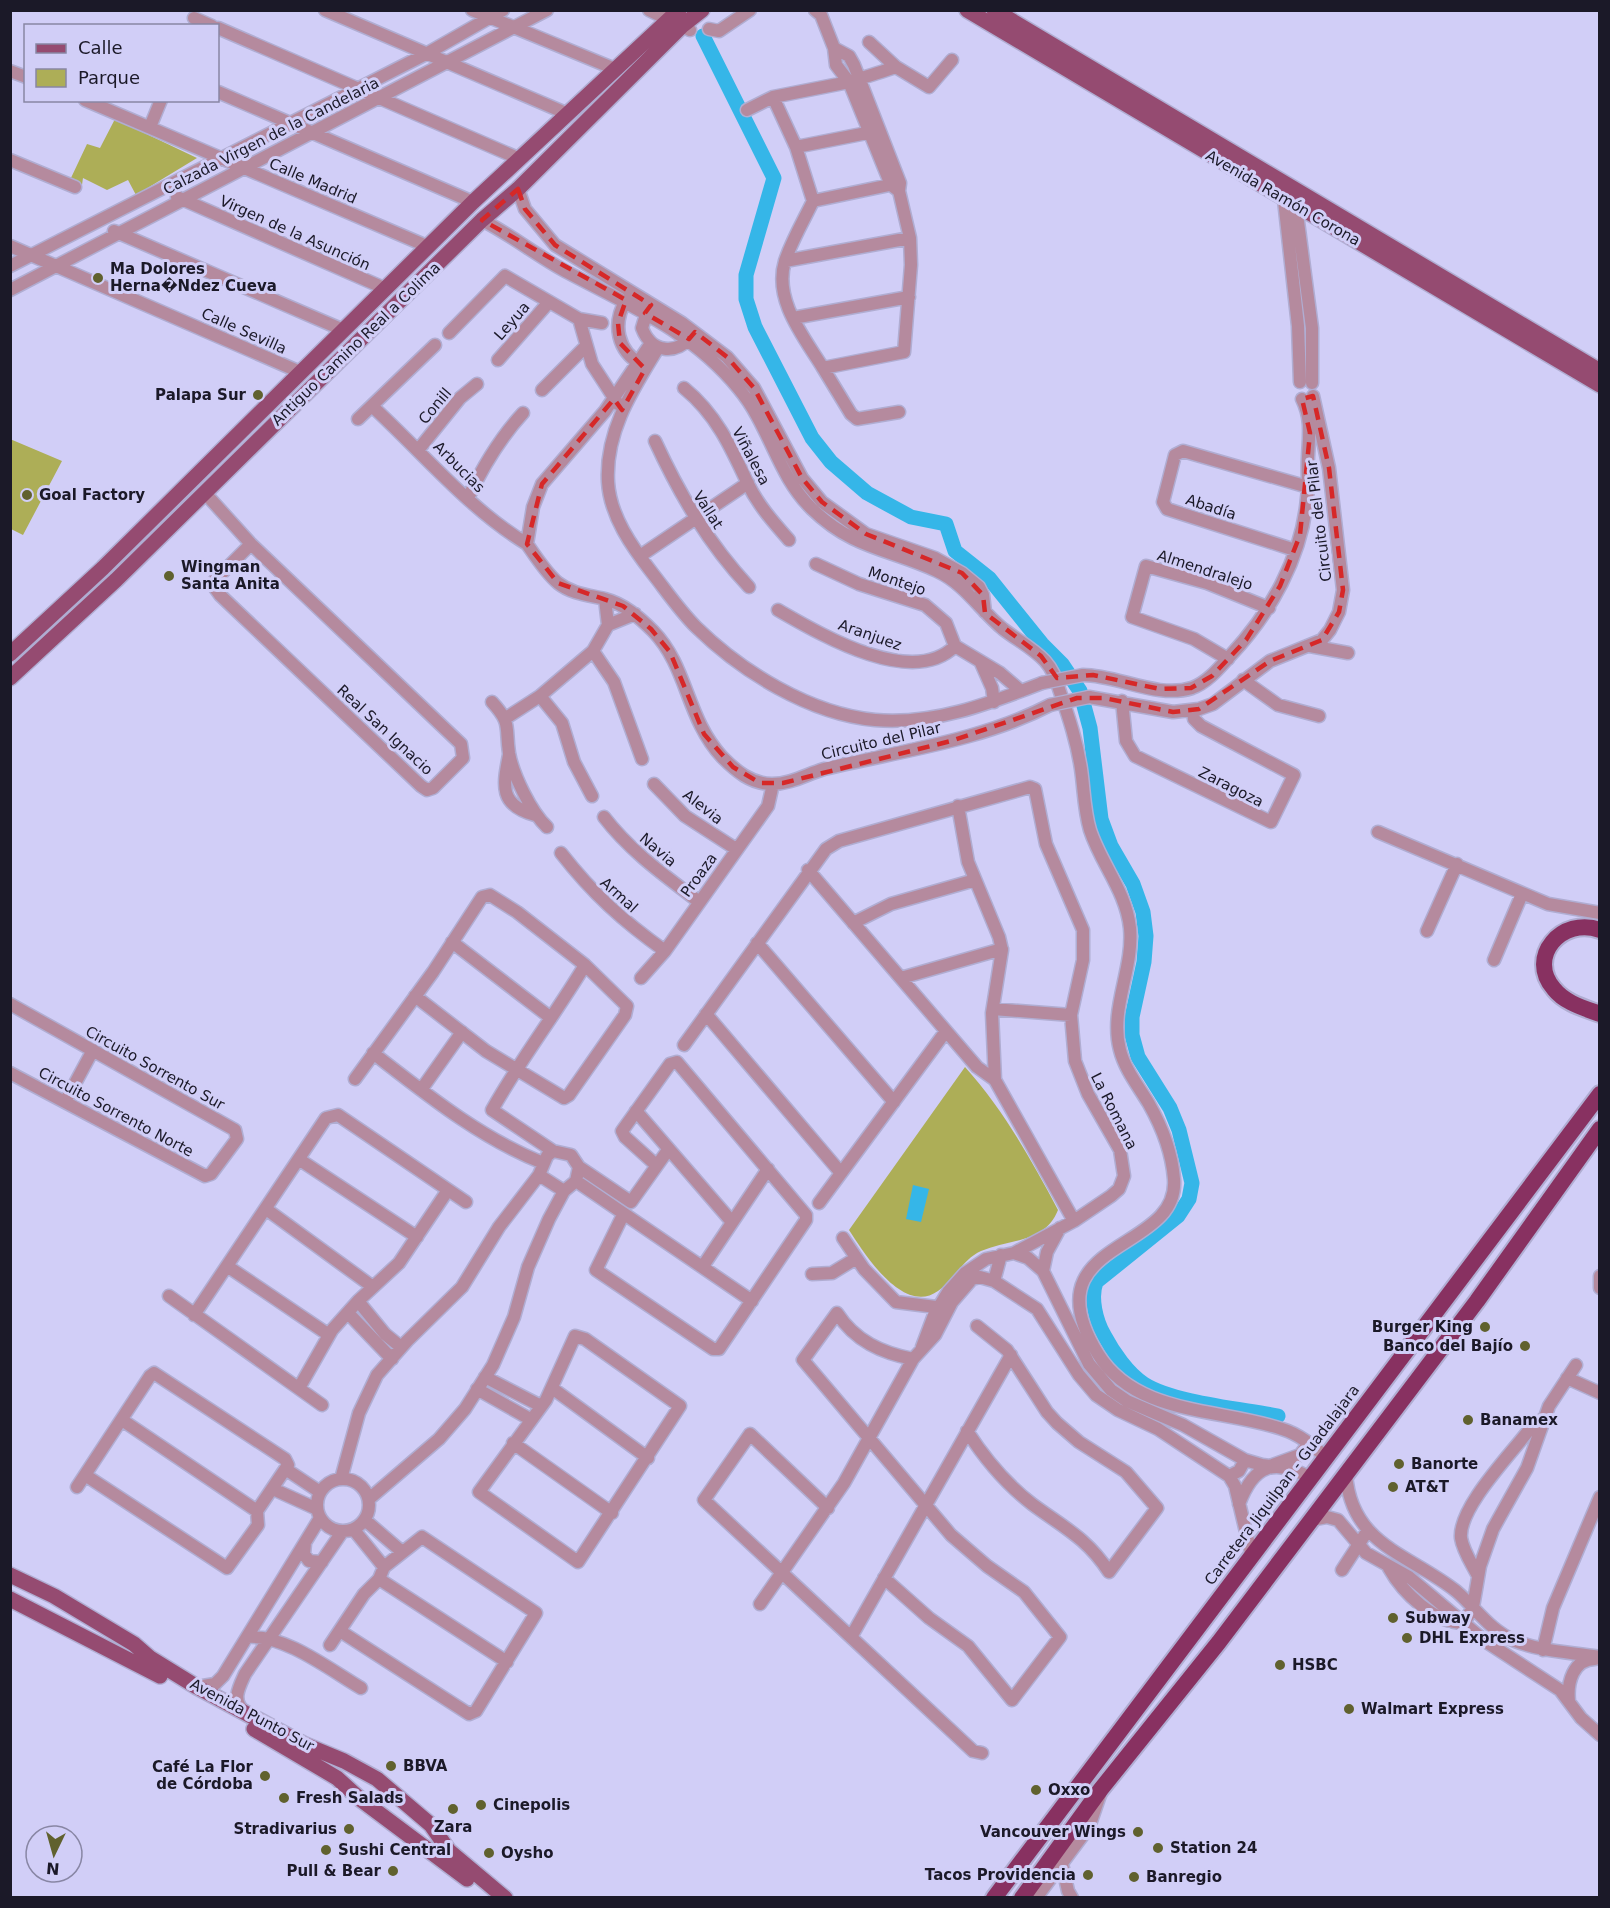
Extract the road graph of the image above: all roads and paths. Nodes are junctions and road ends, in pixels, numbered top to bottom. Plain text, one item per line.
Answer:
1 (325, 10) edge
2 (472, 10) edge
3 (503, 10) edge
4 (547, 10) edge
5 (649, 10) edge
6 (702, 10) edge
7 (712, 10) edge
8 (750, 10) edge
9 (815, 10) edge
10 (967, 10) edge
11 (1003, 17) edge
12 (489, 18) junction
13 (681, 21) edge
14 (219, 28) edge
15 (513, 28) junction
16 (709, 29) dead end
17 (869, 42) dead end
18 (426, 54) junction
19 (952, 60) dead end
20 (445, 63) junction
21 (896, 67) junction
22 (615, 69) junction
23 (855, 80) junction
24 (358, 88) junction
25 (219, 92) edge
26 (380, 97) junction
27 (772, 97) junction
28 (90, 102) edge
29 (160, 102) edge
30 (747, 110) dead end
31 (568, 114) junction
32 (288, 123) junction
33 (150, 127) junction
34 (876, 131) junction
35 (310, 132) junction
36 (796, 147) junction
37 (221, 157) junction
38 (520, 159) junction
39 (10, 160) edge
40 (244, 167) junction
41 (897, 186) junction
42 (75, 187) dead end
43 (163, 189) junction
44 (518, 189) junction
45 (1291, 195) junction
46 (181, 200) junction
47 (813, 201) junction
48 (473, 202) junction
49 (482, 220) junction
50 (100, 222) junction
51 (117, 234) junction
52 (910, 237) junction
53 (10, 246) edge
54 (429, 247) junction
55 (32, 255) junction
56 (785, 261) junction
57 (54, 265) junction
58 (10, 266) edge
59 (590, 266) junction
60 (583, 279) junction
61 (384, 288) junction
62 (10, 290) edge
63 (909, 297) junction
64 (626, 300) junction
65 (549, 302) junction
66 (648, 309) junction
67 (793, 318) junction
68 (579, 319) junction
69 (602, 323) dead end
70 (342, 329) junction
71 (449, 333) dead end
72 (692, 336) junction
73 (435, 345) dead end
74 (655, 346) junction
75 (585, 347) junction
76 (498, 360) dead end
77 (642, 365) junction
78 (823, 368) junction
79 (1599, 371) edge
80 (300, 372) junction
81 (1306, 382) junction
82 (477, 384) dead end
83 (1599, 384) edge
84 (684, 388) dead end
85 (542, 390) dead end
86 (1307, 398) junction
87 (614, 399) junction
88 (374, 407) junction
89 (622, 410) junction
90 (899, 412) dead end
91 (524, 413) dead end
92 (358, 419) dead end
93 (655, 441) dead end
94 (419, 449) junction
95 (1308, 451) junction
96 (1328, 459) junction
97 (748, 483) junction
98 (1308, 486) junction
99 (205, 493) junction
100 (468, 498) junction
101 (696, 519) junction
102 (789, 540) dead end
103 (251, 544) junction
104 (527, 544) junction
105 (1295, 550) junction
106 (640, 556) junction
107 (816, 564) dead end
108 (749, 587) dead end
109 (605, 599) junction
110 (1269, 608) junction
111 (778, 610) dead end
112 (635, 614) junction
113 (608, 625) junction
114 (955, 646) junction
115 (1310, 646) junction
116 (593, 651) junction
117 (1348, 652) dead end
118 (10, 654) edge
119 (1228, 659) junction
120 (981, 663) junction
121 (10, 678) edge
122 (1108, 678) junction
123 (1243, 680) junction
124 (1021, 691) junction
125 (540, 696) junction
126 (1104, 698) junction
127 (1122, 701) junction
128 (492, 702) dead end
129 (994, 702) junction
130 (1193, 710) junction
131 (1319, 716) dead end
132 (506, 718) junction
133 (509, 755) junction
134 (642, 759) dead end
135 (654, 784) dead end
136 (772, 784) junction
137 (592, 796) dead end
138 (958, 807) junction
139 (535, 815) junction
140 (604, 816) dead end
141 (547, 827) dead end
142 (1378, 832) dead end
143 (736, 849) junction
144 (561, 853) dead end
145 (1457, 864) junction
146 (808, 870) junction
147 (975, 880) junction
148 (1522, 894) junction
149 (698, 901) junction
150 (1599, 913) edge
151 (854, 923) junction
152 (1599, 930) edge
153 (1427, 931) dead end
154 (1599, 938) edge
155 (452, 942) junction
156 (757, 943) junction
157 (1002, 949) junction
158 (665, 951) junction
159 (1494, 960) dead end
160 (585, 965) junction
161 (641, 978) dead end
162 (901, 978) junction
163 (415, 996) junction
164 (1579, 1003) junction
165 (10, 1004) edge
166 (1599, 1008) edge
167 (993, 1009) junction
168 (706, 1014) junction
169 (1599, 1014) edge
170 (1071, 1015) junction
171 (551, 1018) junction
172 (946, 1031) junction
173 (462, 1032) junction
174 (684, 1045) dead end
175 (93, 1050) junction
176 (373, 1053) junction
177 (515, 1069) junction
178 (10, 1073) edge
179 (355, 1079) dead end
180 (995, 1080) junction
181 (421, 1090) junction
182 (1599, 1094) edge
183 (65, 1102) junction
184 (894, 1102) junction
185 (636, 1111) junction
186 (1599, 1129) edge
187 (1599, 1139) edge
188 (668, 1150) junction
189 (1584, 1150) junction
190 (553, 1151) junction
191 (300, 1160) junction
192 (543, 1162) junction
193 (656, 1165) junction
194 (579, 1167) junction
195 (768, 1169) junction
196 (841, 1173) junction
197 (539, 1175) junction
198 (208, 1176) joint
199 (576, 1181) junction
200 (448, 1190) junction
201 (564, 1191) junction
202 (466, 1202) dead end
203 (819, 1203) dead end
204 (266, 1209) junction
205 (622, 1215) junction
206 (1074, 1221) junction
207 (732, 1222) junction
208 (1061, 1227) junction
209 (417, 1238) junction
210 (843, 1238) dead end
211 (1008, 1254) junction
212 (855, 1259) junction
213 (227, 1266) junction
214 (703, 1266) junction
215 (1043, 1271) junction
216 (812, 1274) dead end
217 (969, 1276) junction
218 (1599, 1276) edge
219 (994, 1281) junction
220 (373, 1287) junction
221 (1599, 1288) edge
222 (169, 1296) dead end
223 (358, 1301) junction
224 (753, 1301) junction
225 (1060, 1307) junction
226 (943, 1308) junction
227 (348, 1313) junction
228 (194, 1315) junction
229 (1044, 1317) junction
230 (977, 1326) dead end
231 (329, 1335) junction
232 (401, 1347) junction
233 (1011, 1355) junction
234 (392, 1359) junction
235 (913, 1359) junction
236 (1576, 1365) dead end
237 (486, 1377) junction
238 (1567, 1378) junction
239 (299, 1388) junction
240 (552, 1388) junction
241 (477, 1389) junction
242 (1599, 1393) edge
243 (322, 1405) dead end
244 (541, 1406) junction
245 (122, 1419) junction
246 (530, 1419) junction
247 (1543, 1419) junction
248 (967, 1431) junction
249 (869, 1439) junction
250 (513, 1443) junction
251 (1309, 1443) junction
252 (1326, 1457) junction
253 (648, 1458) junction
254 (1245, 1460) junction
255 (1270, 1466) junction
256 (286, 1470) junction
257 (1346, 1474) junction
258 (85, 1475) junction
259 (1229, 1476) junction
260 (1311, 1478) junction
261 (341, 1479) junction
262 (77, 1486) dead end
263 (273, 1489) junction
264 (320, 1492) junction
265 (1599, 1497) edge
266 (369, 1499) junction
267 (1239, 1504) junction
268 (925, 1506) junction
269 (828, 1508) junction
270 (257, 1511) junction
271 (318, 1514) junction
272 (612, 1514) junction
273 (365, 1520) junction
274 (1311, 1520) junction
275 (1368, 1530) junction
276 (348, 1531) junction
277 (305, 1543) junction
278 (1358, 1546) junction
279 (401, 1551) junction
280 (1252, 1557) junction
281 (322, 1562) junction
282 (384, 1567) junction
283 (1342, 1570) dead end
284 (782, 1574) junction
285 (10, 1575) edge
286 (1478, 1576) junction
287 (884, 1578) junction
288 (379, 1579) junction
289 (281, 1580) junction
290 (305, 1589) junction
291 (10, 1599) edge
292 (62, 1601) junction
293 (760, 1604) dead end
294 (1473, 1607) junction
295 (90, 1618) junction
296 (51, 1622) junction
297 (1464, 1623) junction
298 (340, 1631) junction
299 (71, 1632) junction
300 (247, 1637) junction
301 (851, 1637) junction
302 (270, 1638) junction
303 (330, 1645) dead end
304 (1543, 1650) junction
305 (1599, 1658) edge
306 (507, 1662) junction
307 (197, 1687) junction
308 (361, 1688) dead end
309 (1569, 1702) junction
310 (256, 1720) junction
311 (1599, 1734) edge
312 (982, 1753) dead end
313 (362, 1769) junction
314 (348, 1787) junction
315 (1101, 1789) junction
316 (389, 1790) junction
317 (381, 1812) junction
318 (1062, 1864) junction
319 (490, 1898) edge
320 (505, 1898) edge
321 (994, 1898) edge
322 (1022, 1898) edge
323 (1036, 1898) edge
324 (1072, 1898) edge

1 - 18 street
2 - 12 street
3 - 12 street, Calzada Virgen de la Candelaria
4 - 15 street, Calzada Virgen de la Candelaria
5 - 13 street
6 - 13 main road, Antiguo Camino Real a Colima
7 - 13 main road
8 - 16 street
9 - 23 street
10 - 11 main road, Avenida Ramón Corona
11 - 45 main road, Avenida Ramón Corona
12 - 15 street
12 - 18 street, Calzada Virgen de la Candelaria
13 - 22 main road, Antiguo Camino Real a Colima
13 - 44 main road, Antiguo Camino Real a Colima
14 - 24 street
15 - 20 street, Calzada Virgen de la Candelaria
15 - 22 street
17 - 21 street
18 - 20 street
18 - 24 street, Calzada Virgen de la Candelaria
19 - 21 street
20 - 26 street, Calzada Virgen de la Candelaria
20 - 31 street
21 - 23 street
22 - 31 main road, Antiguo Camino Real a Colima
23 - 27 street
23 - 34 street
24 - 26 street
24 - 32 street, Calzada Virgen de la Candelaria
25 - 32 street
26 - 35 street, Calzada Virgen de la Candelaria
26 - 38 street
27 - 30 street
27 - 36 street
28 - 33 street, Calle Madrid
29 - 33 street
31 - 38 main road, Antiguo Camino Real a Colima
32 - 35 street
32 - 37 street, Calzada Virgen de la Candelaria
33 - 37 street, Calle Madrid
34 - 36 street
34 - 41 street
35 - 40 street, Calzada Virgen de la Candelaria
35 - 48 street
36 - 47 street
37 - 40 street, Calle Madrid
37 - 43 street, Calzada Virgen de la Candelaria
38 - 48 main road, Antiguo Camino Real a Colima
39 - 42 street
40 - 46 street, Calzada Virgen de la Candelaria
40 - 54 street, Calle Madrid
41 - 47 street
41 - 52 street
43 - 46 street, Virgen de la Asunción
43 - 50 street, Calzada Virgen de la Candelaria
44 - 49 main road, Antiguo Camino Real a Colima
44 - 59 street
45 - 79 main road, Avenida Ramón Corona
45 - 81 street
45 - 83 main road, Avenida Ramón Corona
46 - 51 street, Calzada Virgen de la Candelaria
46 - 61 street, Virgen de la Asunción
47 - 56 street
48 - 54 main road, Antiguo Camino Real a Colima
49 - 60 street
49 - 99 main road, Antiguo Camino Real a Colima
50 - 51 street
50 - 55 street, Calzada Virgen de la Candelaria
51 - 57 street, Calzada Virgen de la Candelaria
51 - 70 street
52 - 56 street
52 - 63 street
53 - 55 street, Calle Sevilla
54 - 61 main road, Antiguo Camino Real a Colima
55 - 57 street, Calle Sevilla
55 - 58 street, Calzada Virgen de la Candelaria
56 - 67 street
57 - 62 street, Calzada Virgen de la Candelaria
57 - 80 street, Calle Sevilla
59 - 60 street
59 - 66 street
60 - 64 street
61 - 70 main road, Antiguo Camino Real a Colima
63 - 67 street
63 - 78 street
64 - 66 street
64 - 77 street
65 - 68 street
65 - 71 street
65 - 76 street, Leyua
66 - 72 street
66 - 74 street
67 - 78 street
68 - 69 street
68 - 75 street
70 - 80 main road, Antiguo Camino Real a Colima
72 - 74 street
72 - 251 street
73 - 88 street
74 - 77 street, Circuito del Pilar
75 - 85 street
75 - 87 street
77 - 87 street, Circuito del Pilar
77 - 89 street, Circuito del Pilar
78 - 90 street
80 - 118 main road, Antiguo Camino Real a Colima
81 - 86 street
81 - 86 street
82 - 94 street, Conill
84 - 97 street, Viñalesa
86 - 95 street, Circuito del Pilar
86 - 96 street, Circuito del Pilar
87 - 89 street
87 - 104 street, Circuito del Pilar
88 - 92 street
88 - 94 street, Arbucias
89 - 106 street, Circuito del Pilar
91 - 100 street
93 - 101 street, Vallat
94 - 100 street, Arbucias
95 - 96 street
95 - 98 street, Circuito del Pilar
96 - 115 street, Circuito del Pilar
97 - 101 street
97 - 102 street, Viñalesa
98 - 105 street, Circuito del Pilar
98 - 105 street, Abadía
99 - 103 street, Real San Ignacio
99 - 121 main road, Antiguo Camino Real a Colima
100 - 104 street, Arbucias
101 - 106 street
101 - 108 street, Vallat
103 - 103 street, Real San Ignacio
104 - 109 street, Circuito del Pilar
105 - 110 street, Circuito del Pilar
106 - 129 street, Circuito del Pilar
107 - 114 street, Montejo
109 - 112 street, Circuito del Pilar
109 - 113 street
110 - 119 street, Circuito del Pilar
110 - 119 street, Almendralejo
111 - 114 street, Aranjuez
112 - 113 street
112 - 136 street, Circuito del Pilar
113 - 116 street
114 - 120 street, Montejo
115 - 117 street
115 - 123 street, Circuito del Pilar
116 - 125 street
116 - 134 street
119 - 122 street, Circuito del Pilar
120 - 124 street, Montejo
120 - 129 street
122 - 124 street, Circuito del Pilar, bridge
122 - 126 street
123 - 130 street, Circuito del Pilar
123 - 131 street
124 - 129 street, Circuito del Pilar
125 - 132 street
125 - 137 street
126 - 127 street, Circuito del Pilar
126 - 136 street, Circuito del Pilar, bridge
127 - 130 street, Circuito del Pilar
127 - 130 street, Zaragoza
128 - 132 street
132 - 133 street
133 - 139 street
133 - 139 street
135 - 143 street, Alevia
136 - 143 street, Proaza
138 - 146 street
138 - 147 street
138 - 170 street, La Romana
139 - 141 street
140 - 149 street, Navia
142 - 145 street
143 - 149 street, Proaza
144 - 158 street, Armal
145 - 148 street
145 - 153 street
146 - 151 street
146 - 156 street
147 - 151 street
147 - 157 street
148 - 150 street
148 - 159 street
149 - 158 street, Proaza
151 - 162 street
152 - 164 highway
154 - 164 highway
155 - 160 street
155 - 163 street
155 - 171 street
156 - 168 street
156 - 184 street
157 - 162 street
157 - 167 street
158 - 161 street, Proaza
160 - 171 street
160 - 177 street
162 - 172 street
163 - 173 street
163 - 176 street
164 - 166 highway
164 - 169 highway
165 - 175 street, Circuito Sorrento Sur
167 - 170 street
167 - 180 street
168 - 174 street
168 - 196 street
170 - 206 street, La Romana
171 - 177 street
172 - 180 street
172 - 184 street
173 - 177 street
173 - 181 street
175 - 183 street
175 - 198 street, Circuito Sorrento Sur
176 - 179 street
176 - 181 street
177 - 190 street
178 - 183 street, Circuito Sorrento Norte
180 - 206 street
181 - 192 street
182 - 252 highway, Carretera Jiquilpan - Guadalajara
183 - 198 street, Circuito Sorrento Norte
184 - 196 street
185 - 188 street
185 - 193 street
185 - 195 street
186 - 189 highway
187 - 189 highway
188 - 193 street
188 - 207 street
189 - 257 highway
190 - 192 street
190 - 194 street
191 - 200 street
191 - 204 street
191 - 209 street
192 - 197 street
193 - 194 street
194 - 199 street
195 - 207 street
195 - 224 street
196 - 203 street
197 - 201 street
197 - 232 street
199 - 201 street
199 - 205 street
200 - 202 street
200 - 209 street
201 - 237 street
204 - 213 street
204 - 220 street
205 - 214 street
205 - 224 street
206 - 208 street, La Romana
207 - 214 street
208 - 211 street, La Romana
208 - 215 street
209 - 220 street
210 - 212 street
211 - 215 street
211 - 217 street, La Romana
211 - 219 street
212 - 216 street
212 - 226 street
213 - 228 street
213 - 231 street
214 - 224 street
215 - 225 street
217 - 219 street
217 - 226 street
218 - 221 street
219 - 229 street
220 - 223 street
222 - 228 street
223 - 227 street
223 - 232 street
225 - 229 street
225 - 254 street
226 - 235 street
227 - 231 street
227 - 234 street
228 - 239 street
229 - 259 street
230 - 233 street
231 - 239 street
232 - 234 street
233 - 248 street
233 - 248 street
234 - 261 street
235 - 249 street
235 - 249 street
236 - 238 street
237 - 241 street
237 - 244 street
238 - 242 street
238 - 247 street
239 - 243 street
240 - 244 street
240 - 253 street
240 - 253 street
241 - 246 street
241 - 266 street
244 - 246 street
245 - 256 street
245 - 258 street
245 - 270 street
246 - 250 street
247 - 286 street
247 - 286 street
248 - 268 street
249 - 268 street
249 - 269 street
250 - 272 street
250 - 272 street
251 - 252 street
251 - 255 street
252 - 260 highway, Carretera Jiquilpan - Guadalajara
253 - 272 street
254 - 255 street
254 - 259 street
255 - 260 street
255 - 267 street
256 - 263 street
256 - 264 street
257 - 274 highway
257 - 275 street
258 - 262 street
258 - 270 street
259 - 267 street
260 - 280 highway, Carretera Jiquilpan - Guadalajara
261 - 264 street
261 - 266 street
263 - 270 street
263 - 271 street
264 - 271 street
265 - 304 street
266 - 273 street
267 - 280 street
268 - 287 street
268 - 287 street
269 - 284 street
269 - 284 street
271 - 276 street
271 - 277 street
273 - 276 street
273 - 279 street
274 - 278 street
274 - 315 highway
275 - 278 street
275 - 294 street
276 - 281 street
276 - 282 street
277 - 281 street
277 - 289 street
278 - 283 street
278 - 297 street
279 - 282 street
279 - 306 street
280 - 321 highway, Carretera Jiquilpan - Guadalajara
281 - 290 street
282 - 288 street
284 - 293 street
284 - 301 street
285 - 292 main road, Avenida Punto Sur
286 - 294 street
287 - 301 street
288 - 298 street
288 - 306 street
289 - 290 street
289 - 300 street
290 - 302 street
291 - 296 main road, Avenida Punto Sur
292 - 295 main road, Avenida Punto Sur
292 - 296 main road
294 - 297 street
294 - 304 street
295 - 299 main road
295 - 307 main road, Avenida Punto Sur
296 - 299 main road, Avenida Punto Sur
297 - 309 street
298 - 303 street
298 - 306 street
299 - 314 main road, Avenida Punto Sur
300 - 302 street
300 - 307 street
301 - 312 street
302 - 308 street
302 - 310 street
304 - 305 street
305 - 309 street
307 - 310 main road, Avenida Punto Sur
309 - 311 street
310 - 313 main road, Avenida Punto Sur
313 - 314 main road
313 - 316 main road, Avenida Punto Sur
314 - 317 main road, Avenida Punto Sur
315 - 318 street
315 - 322 highway
316 - 317 main road
316 - 320 main road, Avenida Punto Sur
317 - 319 main road, Avenida Punto Sur
318 - 323 street
318 - 324 street

